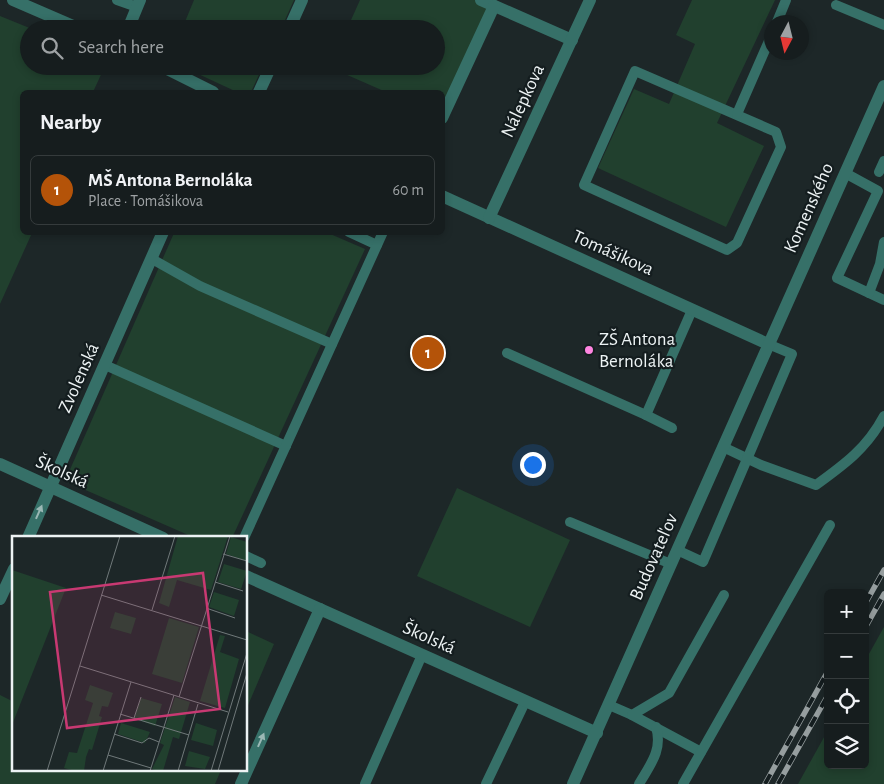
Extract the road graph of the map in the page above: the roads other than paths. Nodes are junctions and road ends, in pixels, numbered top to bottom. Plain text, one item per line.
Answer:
1 (13, 0) edge
2 (117, 0) edge
3 (302, 0) edge
4 (482, 0) edge
5 (590, 0) edge
6 (786, 0) edge
7 (139, 4) edge
8 (836, 5) dead end
9 (494, 6) junction
10 (780, 15) edge
11 (59, 20) edge
12 (132, 20) edge
13 (293, 20) edge
14 (884, 25) edge
15 (572, 40) junction
16 (764, 52) edge
17 (179, 75) edge
18 (267, 75) edge
19 (884, 86) edge
20 (210, 90) edge
21 (260, 90) edge
22 (445, 112) edge
23 (737, 114) junction
24 (884, 161) edge
25 (879, 172) dead end
26 (845, 173) junction
27 (881, 192) edge
28 (445, 197) edge
29 (490, 218) junction
30 (163, 235) edge
31 (355, 235) edge
32 (382, 235) edge
33 (884, 242) edge
34 (377, 245) junction
35 (152, 259) junction
36 (869, 293) junction
37 (884, 300) edge
38 (692, 310) junction
39 (332, 344) junction
40 (768, 344) junction
41 (507, 353) dead end
42 (104, 365) junction
43 (646, 415) junction
44 (884, 416) edge
45 (672, 428) dead end
46 (286, 446) junction
47 (723, 447) junction
48 (748, 458) junction
49 (0, 464) edge
50 (50, 487) junction
51 (570, 522) dead end
52 (830, 525) dead end
53 (29, 536) edge
54 (159, 536) edge
55 (245, 536) edge
56 (678, 550) junction
57 (248, 557) edge
58 (261, 562) dead end
59 (671, 564) junction
60 (248, 577) edge
61 (4, 582) edge
62 (724, 595) dead end
63 (0, 599) edge
64 (320, 609) junction
65 (422, 655) junction
66 (524, 702) junction
67 (609, 705) junction
68 (632, 715) junction
69 (656, 727) junction
70 (597, 733) junction
71 (701, 752) junction
72 (248, 768) edge
73 (246, 772) edge
74 (241, 784) edge
75 (365, 784) edge
76 (486, 784) edge
77 (573, 784) edge
78 (639, 784) edge
79 (683, 784) edge

1 - 11 street
2 - 7 lane
3 - 13 street
4 - 9 street
5 - 15 street, Nálepkova
6 - 10 lane
7 - 12 street
8 - 14 lane
9 - 15 street
9 - 22 street
15 - 29 street, Nálepkova
16 - 23 lane
17 - 20 street
18 - 21 street
19 - 26 street, Komenského
23 - 23 lane
24 - 25 lane
26 - 27 lane
26 - 40 street, Komenského
27 - 36 lane
28 - 29 street, Tomášikova
29 - 38 street, Tomášikova
30 - 35 street, Zvolenská
31 - 34 lane
32 - 34 lane
33 - 36 lane
34 - 39 lane
35 - 39 lane
35 - 42 street, Zvolenská
36 - 37 lane
38 - 40 street, Tomášikova
38 - 43 lane
39 - 46 lane
40 - 47 street, Budovateľov
40 - 48 lane
41 - 43 lane
42 - 46 lane
42 - 50 street, Zvolenská
43 - 45 lane
44 - 48 lane
46 - 55 lane
47 - 48 lane
47 - 56 street, Budovateľov
48 - 56 lane
49 - 50 street, Školská
53 -> 50 street, Zvolenská
50 - 54 street, Školská
51 - 59 lane
52 - 71 lane
56 - 59 street, Budovateľov
57 - 58 lane
59 - 67 street, Budovateľov
60 - 64 street, Školská
61 - 63 street
62 - 68 lane
64 - 65 street, Školská
72 -> 64 street
65 - 66 street, Školská
65 - 75 lane
66 - 70 street, Školská
66 - 76 lane
67 - 68 lane
67 - 70 street, Budovateľov
68 - 69 lane
69 - 71 lane
69 - 78 lane
70 - 77 street, Budovateľov
71 - 79 lane
74 -> 73 street

